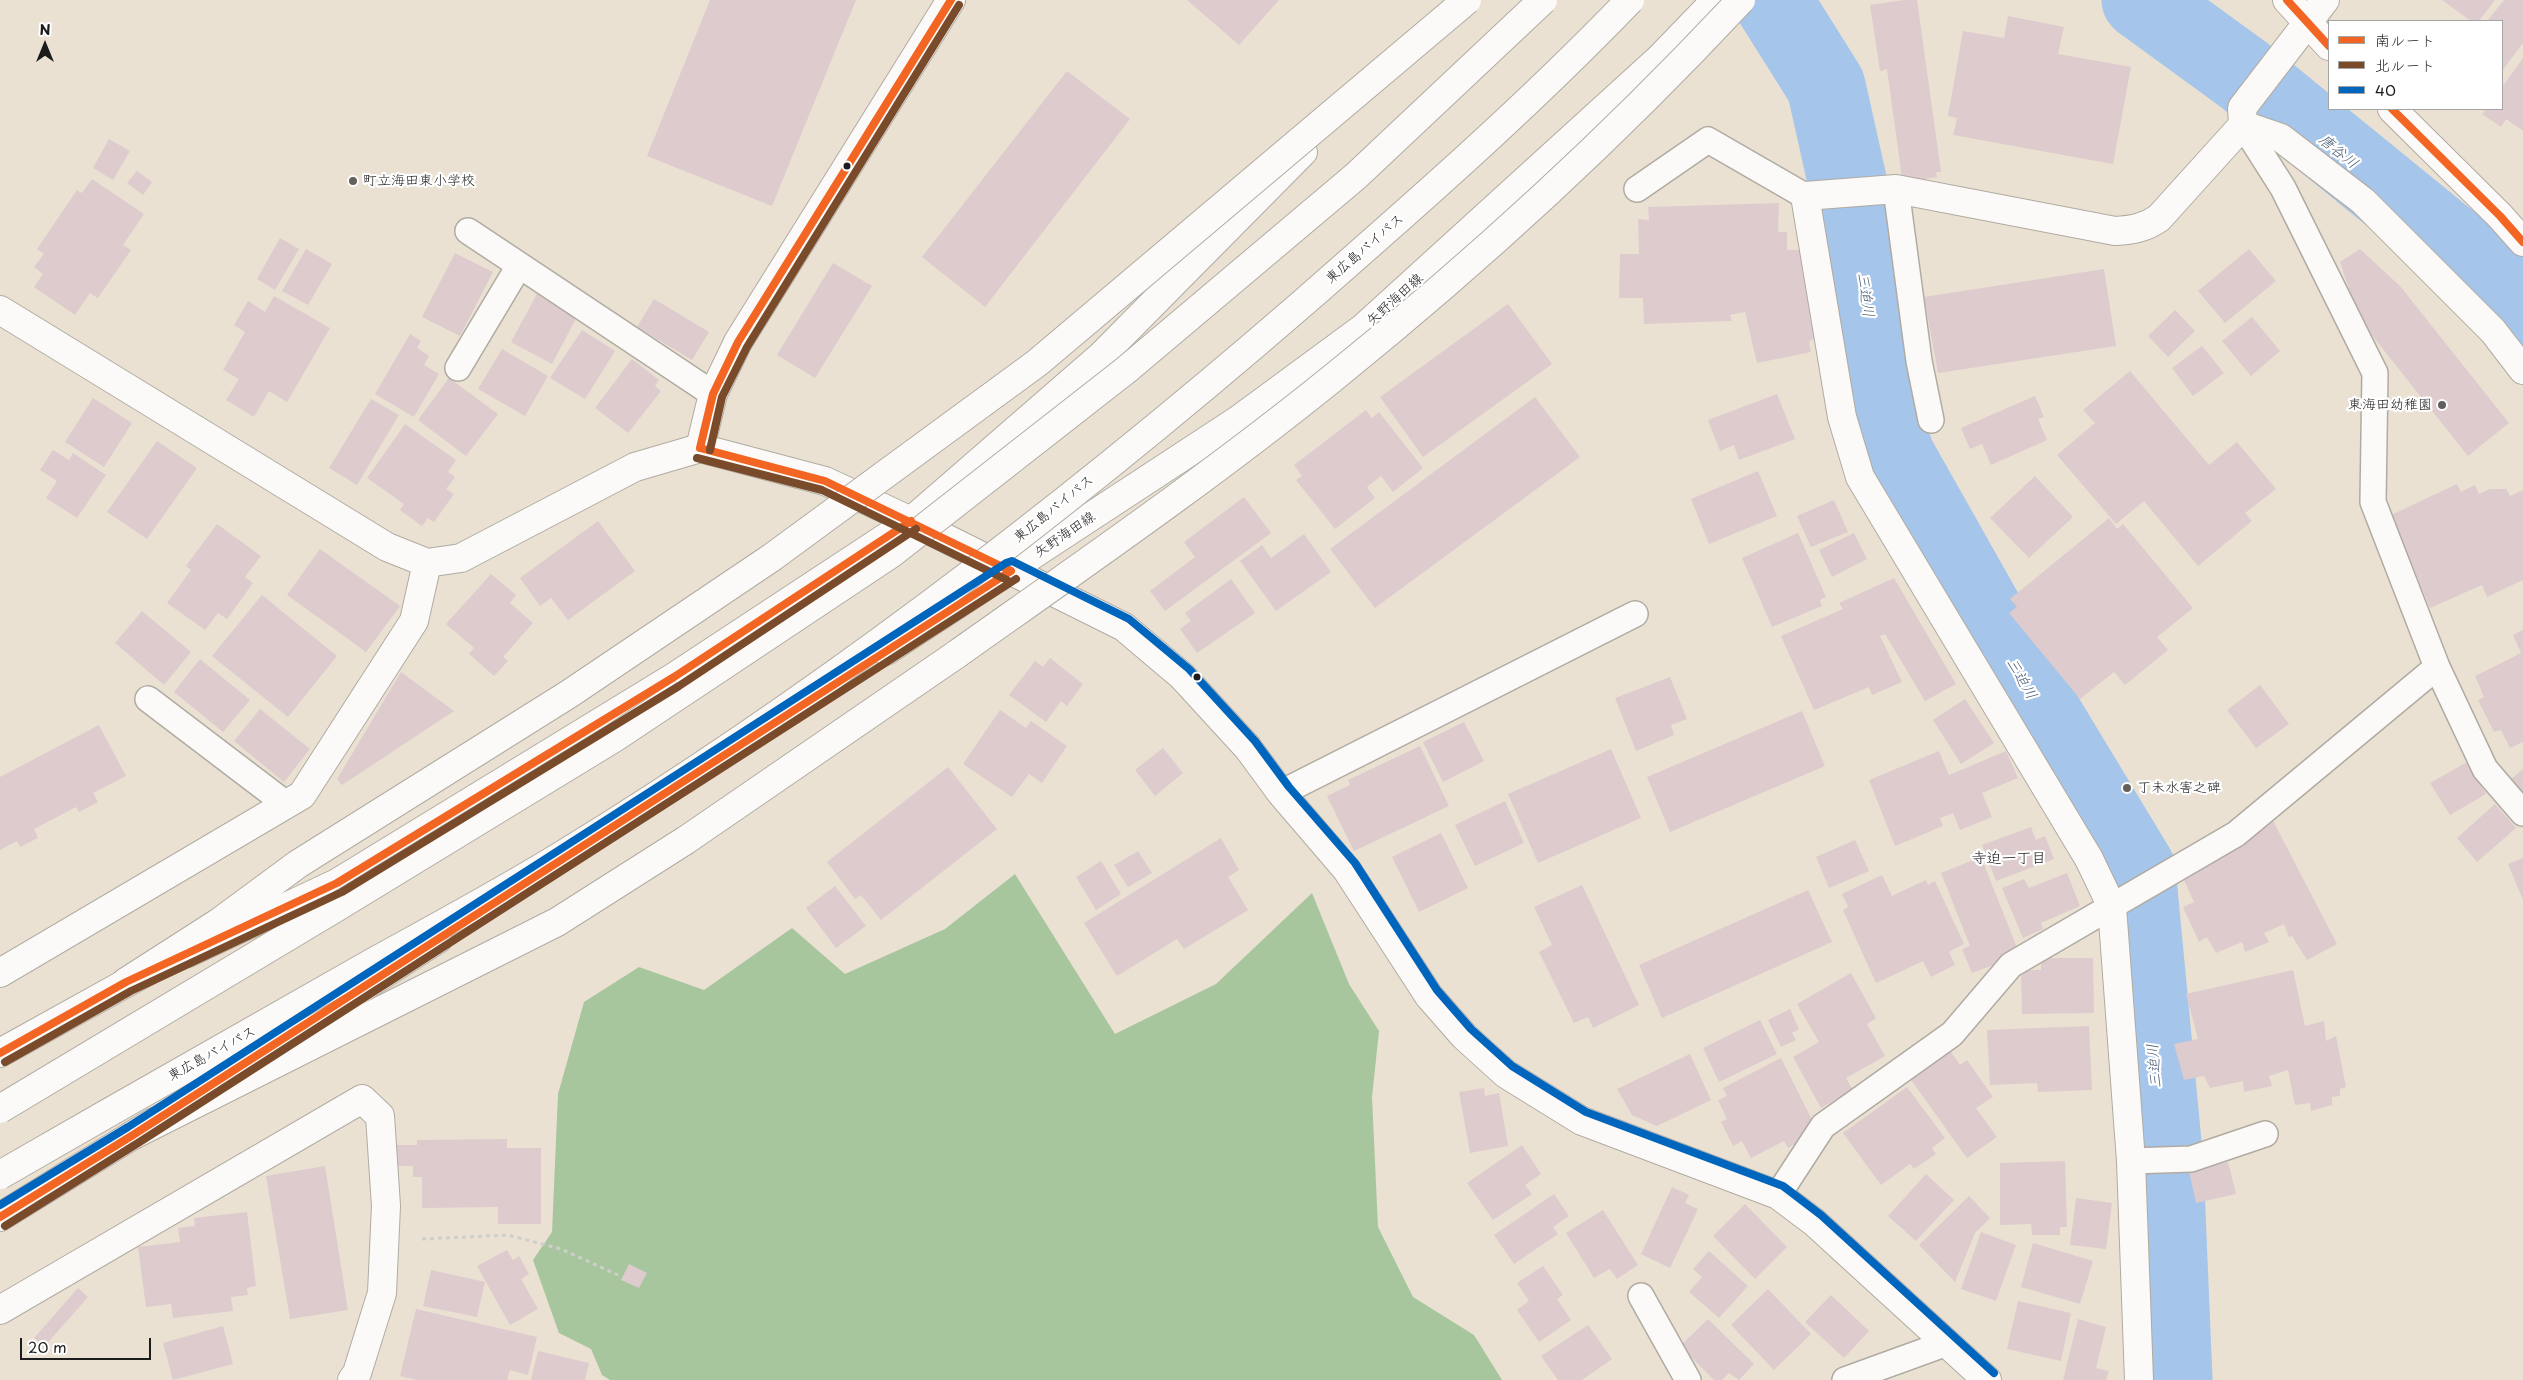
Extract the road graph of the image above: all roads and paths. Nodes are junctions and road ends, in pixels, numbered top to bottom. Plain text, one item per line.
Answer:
1 (951, 0) edge
2 (1450, 0) edge
3 (1468, 0) edge
4 (1543, 0) edge
5 (1630, 0) edge
6 (1716, 0) edge
7 (1741, 0) edge
8 (2287, 0) edge
9 (2325, 0) edge
10 (2307, 23) junction
11 (2328, 45) edge
12 (2393, 110) edge
13 (2242, 117) junction
14 (1637, 189) dead end
15 (1884, 189) junction
16 (1812, 196) junction
17 (468, 231) dead end
18 (2523, 242) edge
19 (519, 266) junction
20 (0, 310) edge
21 (458, 368) dead end
22 (2523, 370) edge
23 (713, 394) junction
24 (1930, 420) dead end
25 (700, 448) junction
26 (911, 521) junction
27 (427, 563) junction
28 (1011, 571) junction
29 (1634, 614) dead end
30 (2437, 667) junction
31 (148, 699) dead end
32 (1281, 793) junction
33 (286, 804) junction
34 (2523, 813) edge
35 (2118, 903) junction
36 (0, 973) edge
37 (126, 982) junction
38 (0, 1053) edge
39 (0, 1109) edge
40 (2265, 1134) dead end
41 (134, 1135) junction
42 (2138, 1160) junction
43 (0, 1175) edge
44 (1778, 1195) junction
45 (0, 1216) edge
46 (384, 1241) junction
47 (618, 1275) dead end
48 (1641, 1296) dead end
49 (0, 1310) edge
50 (1947, 1343) junction
51 (352, 1380) edge
52 (1688, 1380) edge
53 (1845, 1380) edge
54 (1987, 1380) edge
55 (2138, 1380) edge

1 - 23 main road
2 - 26 main road
3 - 37 main road, bridge
4 - 39 main road, bridge
5 - 43 main road, 東広島バイパス, bridge
6 - 28 main road, 矢野海田線
7 - 41 main road, bridge
8 - 10 main road
9 - 10 main road
10 - 11 main road
10 - 13 main road
12 - 18 main road
13 - 15 main road
13 - 22 main road
13 - 30 lane
14 - 16 lane
15 - 16 main road
15 - 24 lane
16 - 35 main road
17 - 19 lane
19 - 21 lane
19 - 23 lane
20 - 27 main road
23 - 25 main road
25 - 26 main road
25 - 27 main road
26 - 28 main road
26 - 37 main road
27 - 33 main road
28 - 32 main road
28 - 41 main road, 矢野海田線
29 - 32 lane
30 - 34 lane
30 - 35 lane
31 - 33 lane
32 - 44 main road
33 - 36 main road
35 - 42 main road
35 - 44 lane
37 - 38 main road
40 - 42 lane
41 - 45 main road, 矢野海田線
42 - 55 main road
44 - 50 main road
46 - 47 path
46 - 49 main road
46 - 51 main road
48 - 52 lane
50 - 53 lane
50 - 54 main road

